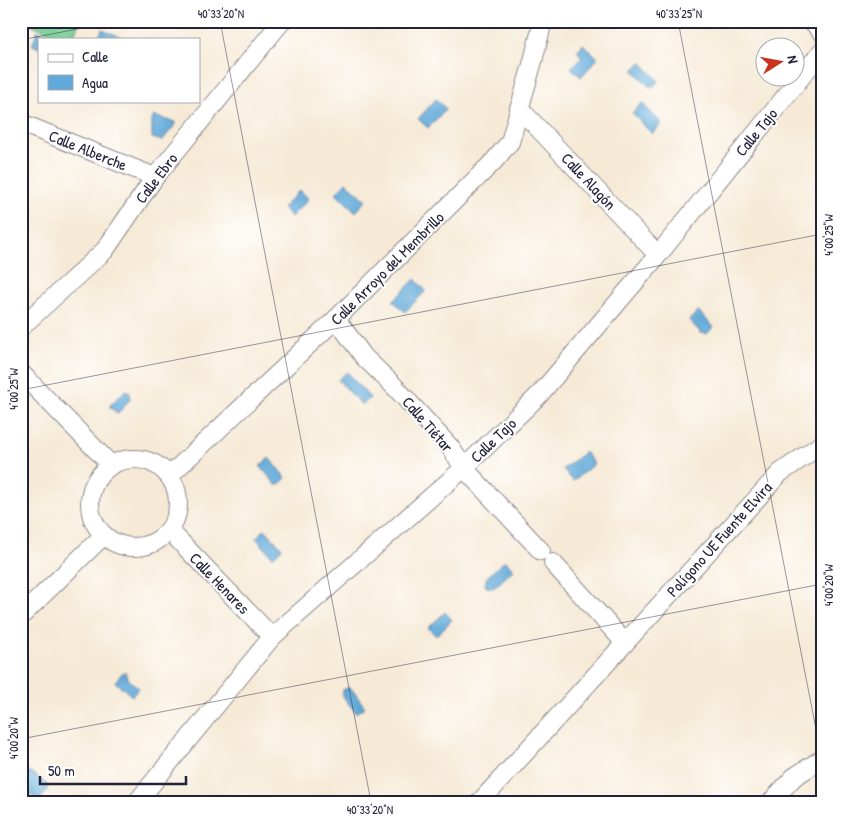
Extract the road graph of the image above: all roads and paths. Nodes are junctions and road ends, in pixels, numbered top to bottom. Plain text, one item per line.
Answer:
1 (282, 21) edge
2 (543, 21) edge
3 (812, 21) edge
4 (822, 32) edge
5 (822, 51) edge
6 (519, 108) junction
7 (21, 123) edge
8 (155, 176) junction
9 (658, 255) junction
10 (336, 319) junction
11 (21, 327) edge
12 (21, 373) edge
13 (822, 444) edge
14 (111, 465) junction
15 (464, 468) junction
16 (170, 476) junction
17 (170, 530) junction
18 (104, 535) junction
19 (21, 616) edge
20 (272, 637) junction
21 (625, 643) junction
22 (822, 759) edge
23 (136, 802) edge
24 (480, 802) edge
25 (771, 802) edge

1 - 8 street, Calle Ebro
2 - 6 street, Calle Arroyo del Membrillo
3 - 4 street
5 - 9 street, Calle Tajo
6 - 9 street, Calle Alagón
6 - 10 street, Calle Arroyo del Membrillo
7 - 8 street, Calle Alberche
8 - 11 street, Calle Ebro
9 - 15 street, Calle Tajo
10 - 15 street, Calle Tiétar
10 - 16 street, Calle Arroyo del Membrillo
12 - 14 street
13 - 21 street, Polígono UE Fuente Elvira
14 - 16 street
14 - 18 street
15 - 20 street, Calle Tajo
15 - 21 street, Calle Tiétar
16 - 17 street
17 - 18 street
17 - 20 street, Calle Henares
18 - 19 street
20 - 23 street, Calle Tajo
21 - 24 street, Polígono UE Fuente Elvira
22 - 25 street

